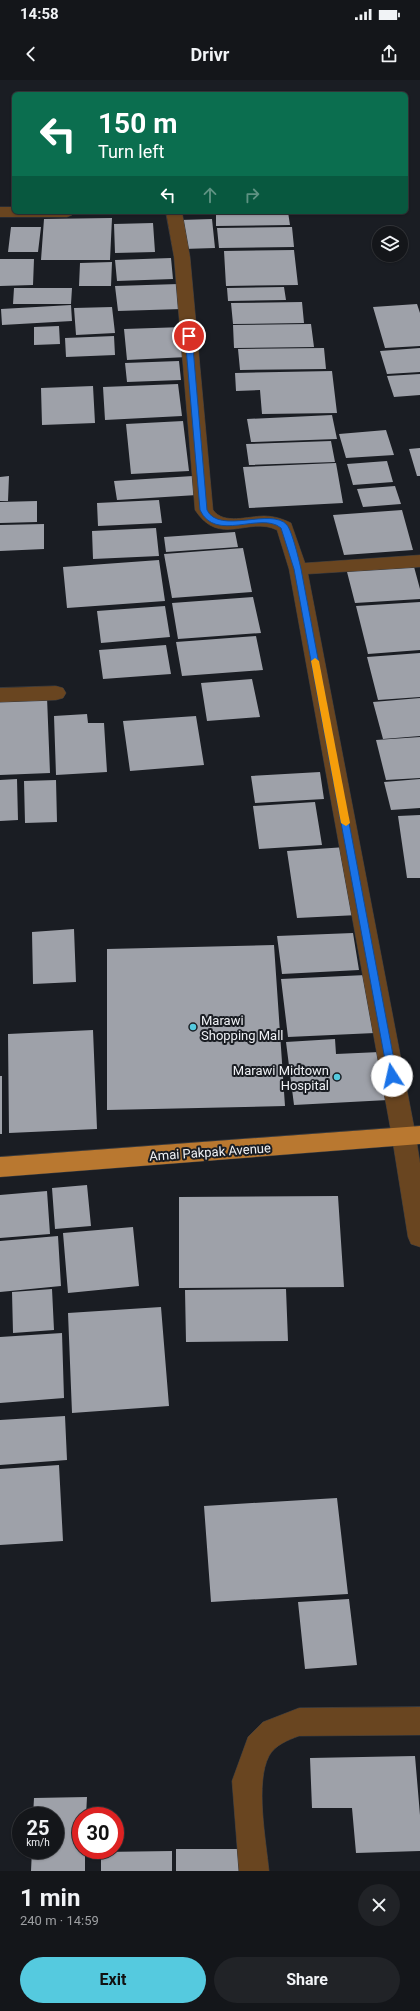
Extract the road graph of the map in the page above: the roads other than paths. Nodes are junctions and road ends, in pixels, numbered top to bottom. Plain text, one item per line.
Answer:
1 (0, 212) edge
2 (12, 212) edge
3 (174, 214) edge
4 (420, 561) edge
5 (298, 569) junction
6 (56, 693) dead end
7 (0, 695) edge
8 (412, 1136) edge
9 (0, 1167) edge
10 (420, 1237) edge
11 (420, 1721) edge
12 (254, 1871) edge

1 - 2 street
3 - 5 street
4 - 5 street
5 - 8 street
6 - 7 street
8 - 9 highway, Amai Pakpak Avenue
8 - 10 street
11 - 12 street

